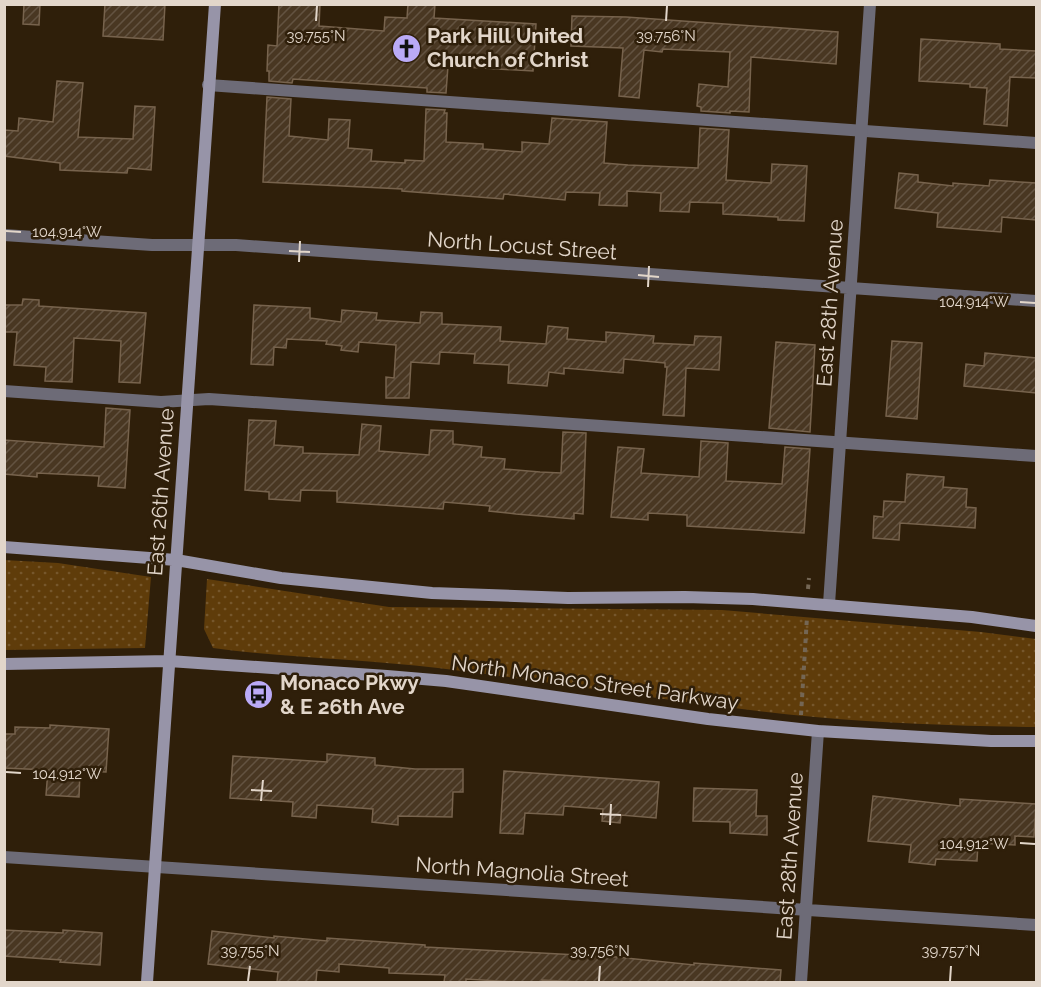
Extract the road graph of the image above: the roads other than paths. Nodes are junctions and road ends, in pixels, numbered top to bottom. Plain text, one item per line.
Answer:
1 (215, 4) edge
2 (870, 4) edge
3 (208, 85) junction
4 (861, 130) junction
5 (1036, 143) edge
6 (4, 235) edge
7 (198, 246) junction
8 (851, 289) junction
9 (1036, 301) edge
10 (4, 391) edge
11 (187, 400) junction
12 (840, 442) junction
13 (1036, 456) edge
14 (4, 547) edge
15 (176, 561) junction
16 (829, 604) junction
17 (1036, 626) edge
18 (169, 662) junction
19 (4, 664) edge
20 (818, 731) junction
21 (1036, 741) edge
22 (4, 857) edge
23 (155, 868) junction
24 (806, 909) junction
25 (1036, 925) edge
26 (147, 982) edge
27 (801, 982) edge

1 - 3 main road, East 26th Avenue
2 - 4 street, East 28th Avenue
3 - 4 street
3 - 7 main road, East 26th Avenue
4 - 5 street
4 - 8 street, East 28th Avenue
6 - 7 street, North Locust Street
7 - 8 street, North Locust Street
7 - 11 main road, East 26th Avenue
8 - 9 street, North Locust Street
8 - 12 street, East 28th Avenue
10 - 11 street
11 - 12 street
11 - 15 main road, East 26th Avenue
12 - 13 street
12 - 16 street, East 28th Avenue
14 - 15 main road
15 - 16 main road
15 - 18 main road, East 26th Avenue
16 - 17 main road
18 - 19 main road, North Monaco Street Parkway
18 - 20 main road, North Monaco Street Parkway
18 - 23 main road, East 26th Avenue
20 - 21 main road, North Monaco Street Parkway
20 - 24 street, East 28th Avenue
22 - 23 street, North Magnolia Street
23 - 24 street, North Magnolia Street
23 - 26 main road, East 26th Avenue
24 - 25 street, North Magnolia Street
24 - 27 street, East 28th Avenue

